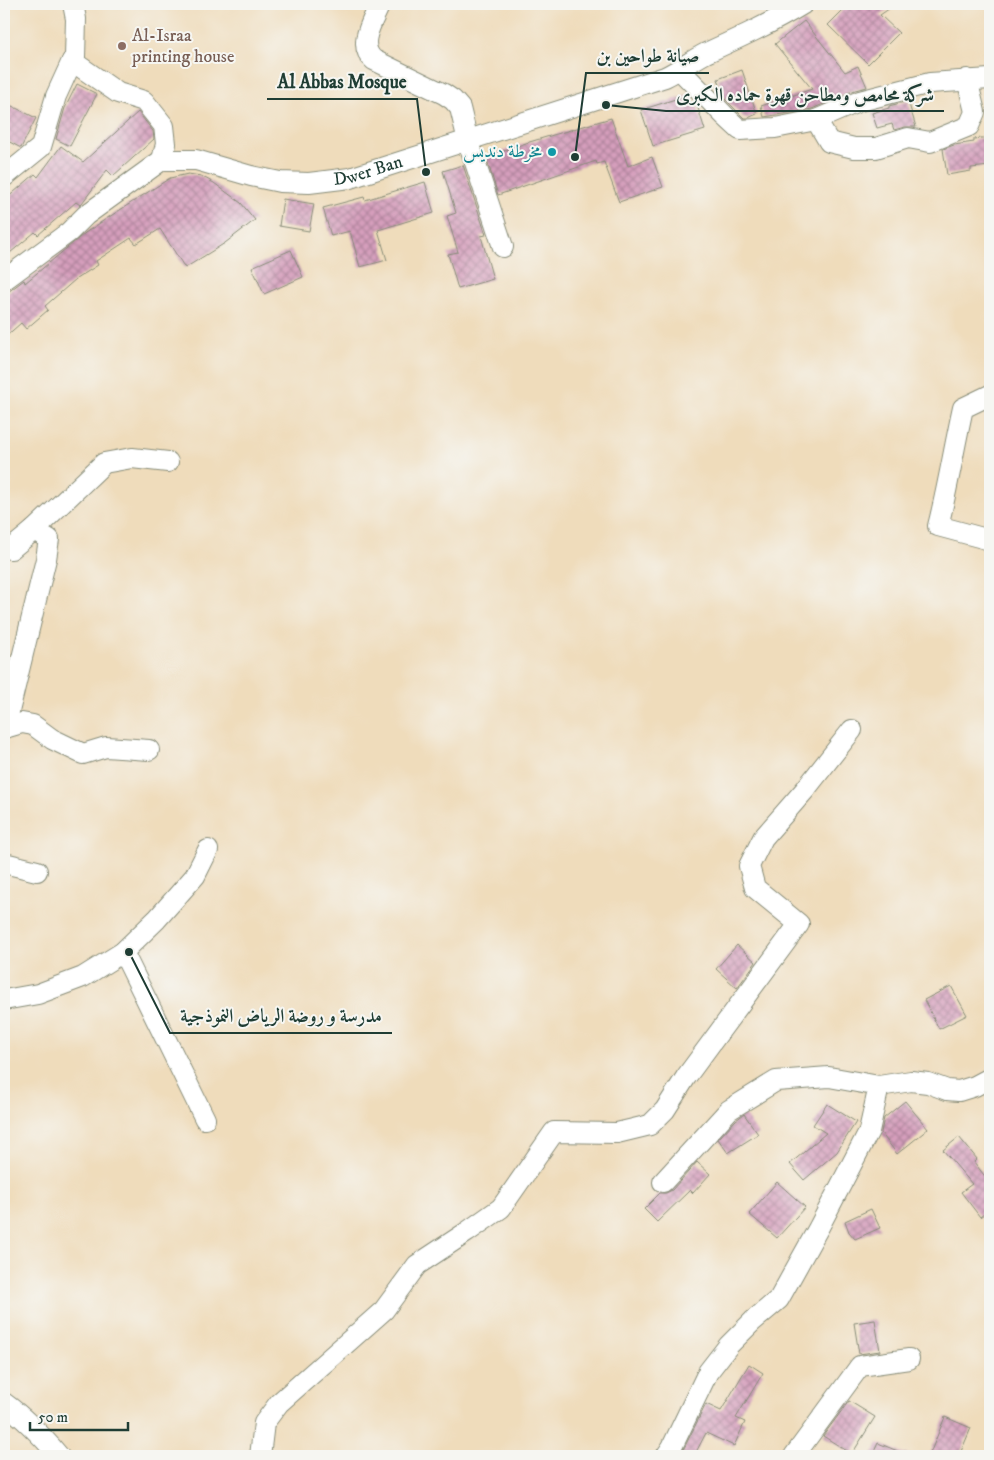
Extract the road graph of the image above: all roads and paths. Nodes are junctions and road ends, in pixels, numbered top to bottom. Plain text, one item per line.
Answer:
1 (73, 4) edge
2 (380, 4) edge
3 (803, 4) edge
4 (72, 61) junction
5 (680, 70) junction
6 (990, 79) edge
7 (967, 80) junction
8 (816, 120) junction
9 (468, 141) junction
10 (162, 160) junction
11 (4, 177) edge
12 (503, 247) dead end
13 (4, 280) edge
14 (990, 395) edge
15 (168, 462) dead end
16 (34, 530) junction
17 (990, 540) edge
18 (4, 548) edge
19 (5, 728) edge
20 (852, 730) dead end
21 (149, 750) dead end
22 (208, 850) dead end
23 (4, 863) edge
24 (37, 872) dead end
25 (123, 952) junction
26 (4, 1000) edge
27 (990, 1078) edge
28 (879, 1086) junction
29 (205, 1119) dead end
30 (663, 1182) dead end
31 (910, 1359) dead end
32 (4, 1403) edge
33 (59, 1456) edge
34 (260, 1456) edge
35 (666, 1456) edge
36 (794, 1456) edge

1 - 4 street
2 - 9 street
3 - 5 street, Dwer Ban
4 - 10 street
4 - 11 street
5 - 8 street
5 - 9 street, Dwer Ban
6 - 7 street
7 - 8 street
7 - 8 street
9 - 10 street, Dwer Ban
9 - 12 street
10 - 13 street
14 - 17 street
15 - 16 street
16 - 18 street
16 - 19 street
19 - 21 street
20 - 34 street
22 - 25 street
23 - 24 street
25 - 26 street
25 - 29 street
27 - 28 street
28 - 30 street
28 - 35 street
31 - 36 street
32 - 33 street

